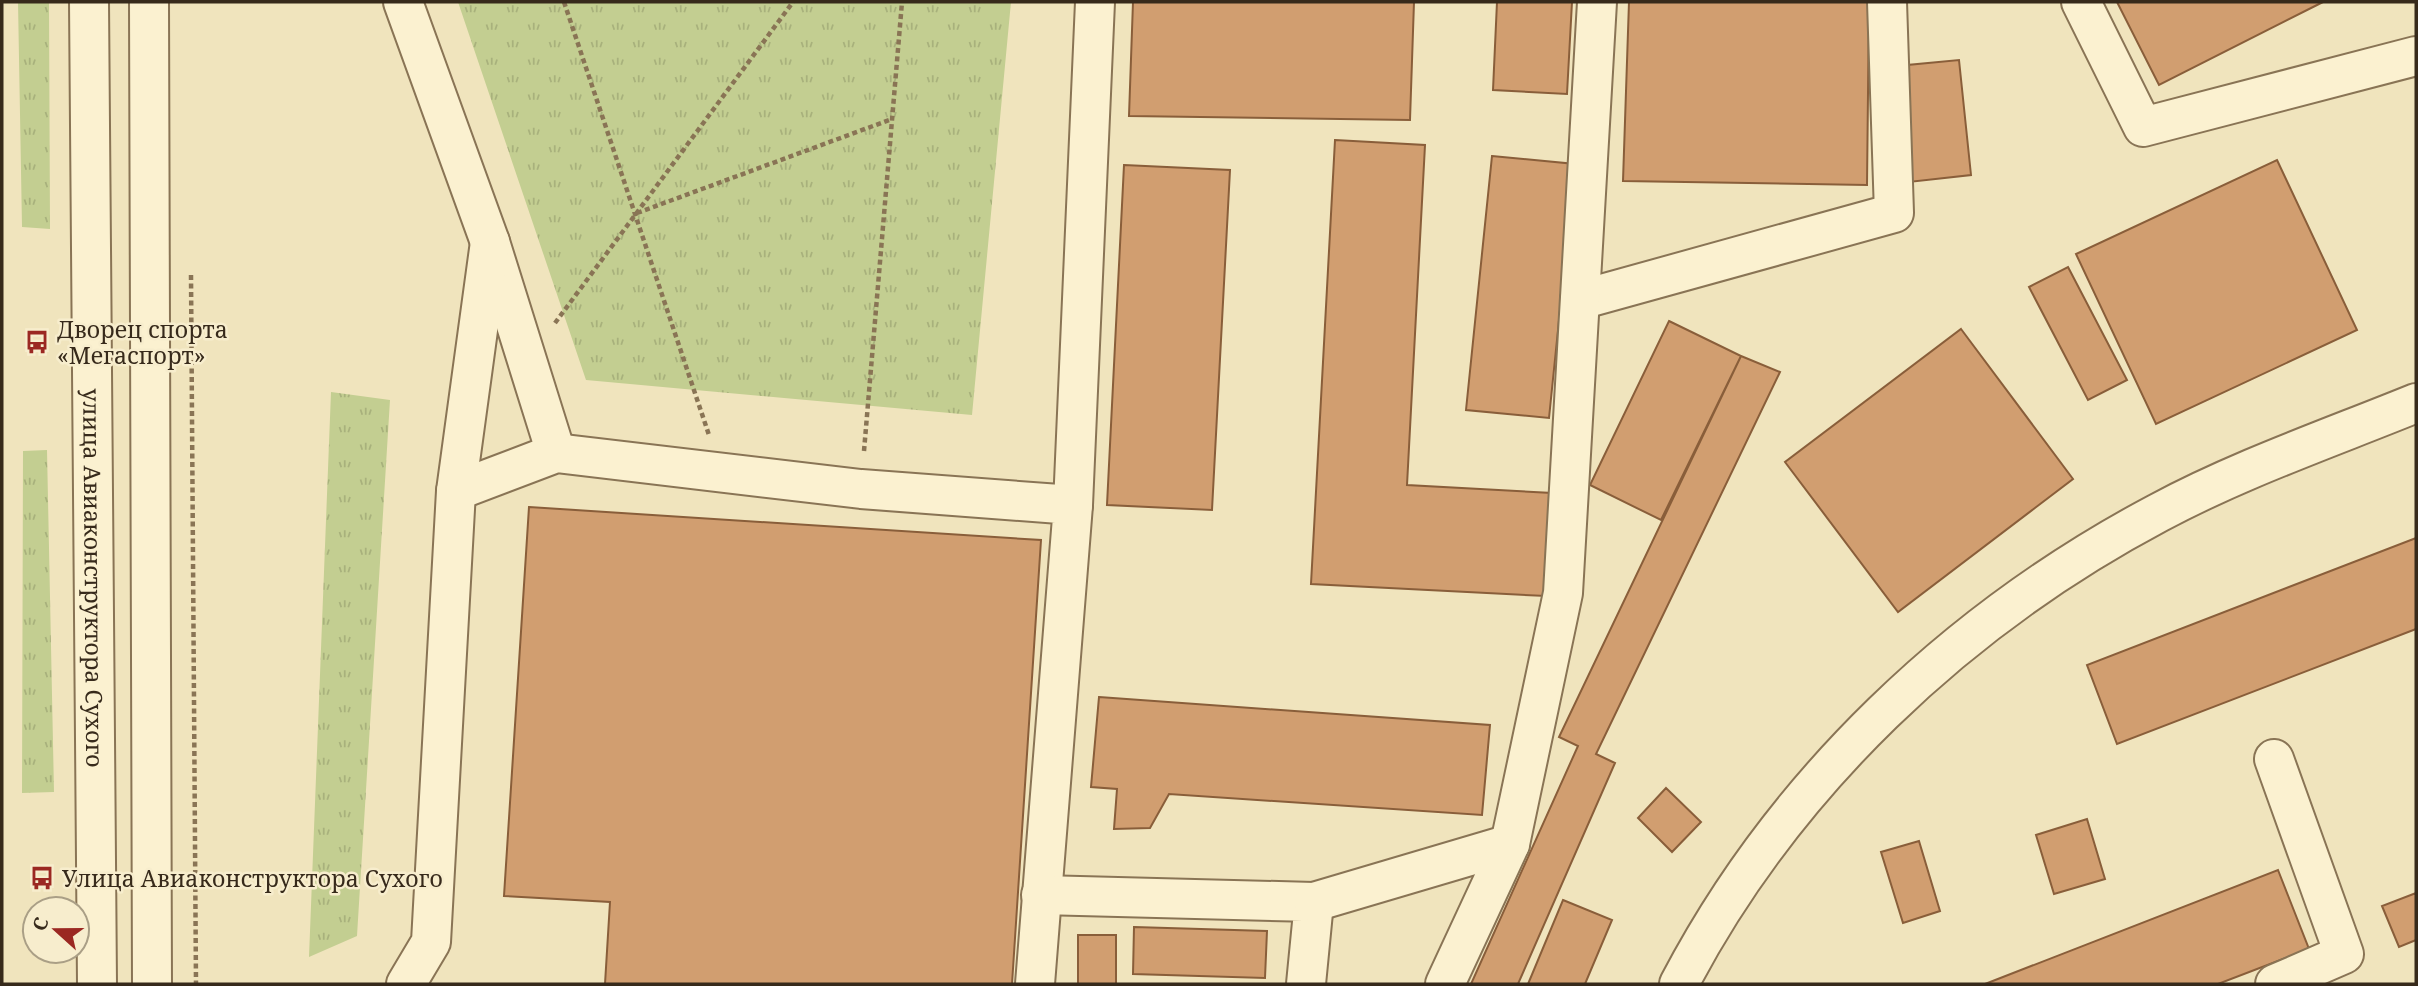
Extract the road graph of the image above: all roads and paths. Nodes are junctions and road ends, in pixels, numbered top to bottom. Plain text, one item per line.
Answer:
1 (89, 2) edge
2 (149, 2) edge
3 (403, 2) edge
4 (564, 2) edge
5 (793, 2) edge
6 (902, 2) edge
7 (1095, 2) edge
8 (1597, 2) edge
9 (1887, 2) edge
10 (2081, 2) edge
11 (2416, 55) edge
12 (892, 118) junction
13 (636, 213) junction
14 (490, 242) junction
15 (191, 269) dead end
16 (1580, 300) junction
17 (527, 361) junction
18 (2416, 403) edge
19 (556, 453) junction
20 (721, 472) junction
21 (861, 489) junction
22 (456, 491) junction
23 (1073, 505) junction
24 (2274, 759) dead end
25 (1510, 844) junction
26 (1041, 895) junction
27 (1314, 902) junction
28 (97, 984) edge
29 (152, 984) edge
30 (196, 984) edge
31 (406, 984) edge
32 (1035, 984) edge
33 (1306, 984) edge
34 (1445, 984) edge
35 (1679, 984) edge
36 (2276, 984) edge

1 - 28 street, улица Авиаконструктора Сухого
2 - 29 street
3 - 14 street
4 - 13 path
5 - 13 path
6 - 12 path
7 - 23 street
8 - 16 street
9 - 16 street
10 - 11 street
12 - 13 path
12 - 21 path
13 - 17 path
13 - 20 path
14 - 17 street
14 - 22 street
15 - 30 path
16 - 25 street
17 - 19 street
18 - 35 street
19 - 20 street
19 - 22 street
20 - 21 street
21 - 23 street
22 - 31 street
23 - 26 street
24 - 36 street
25 - 27 street
25 - 34 street
26 - 27 street
26 - 32 street
27 - 33 street

